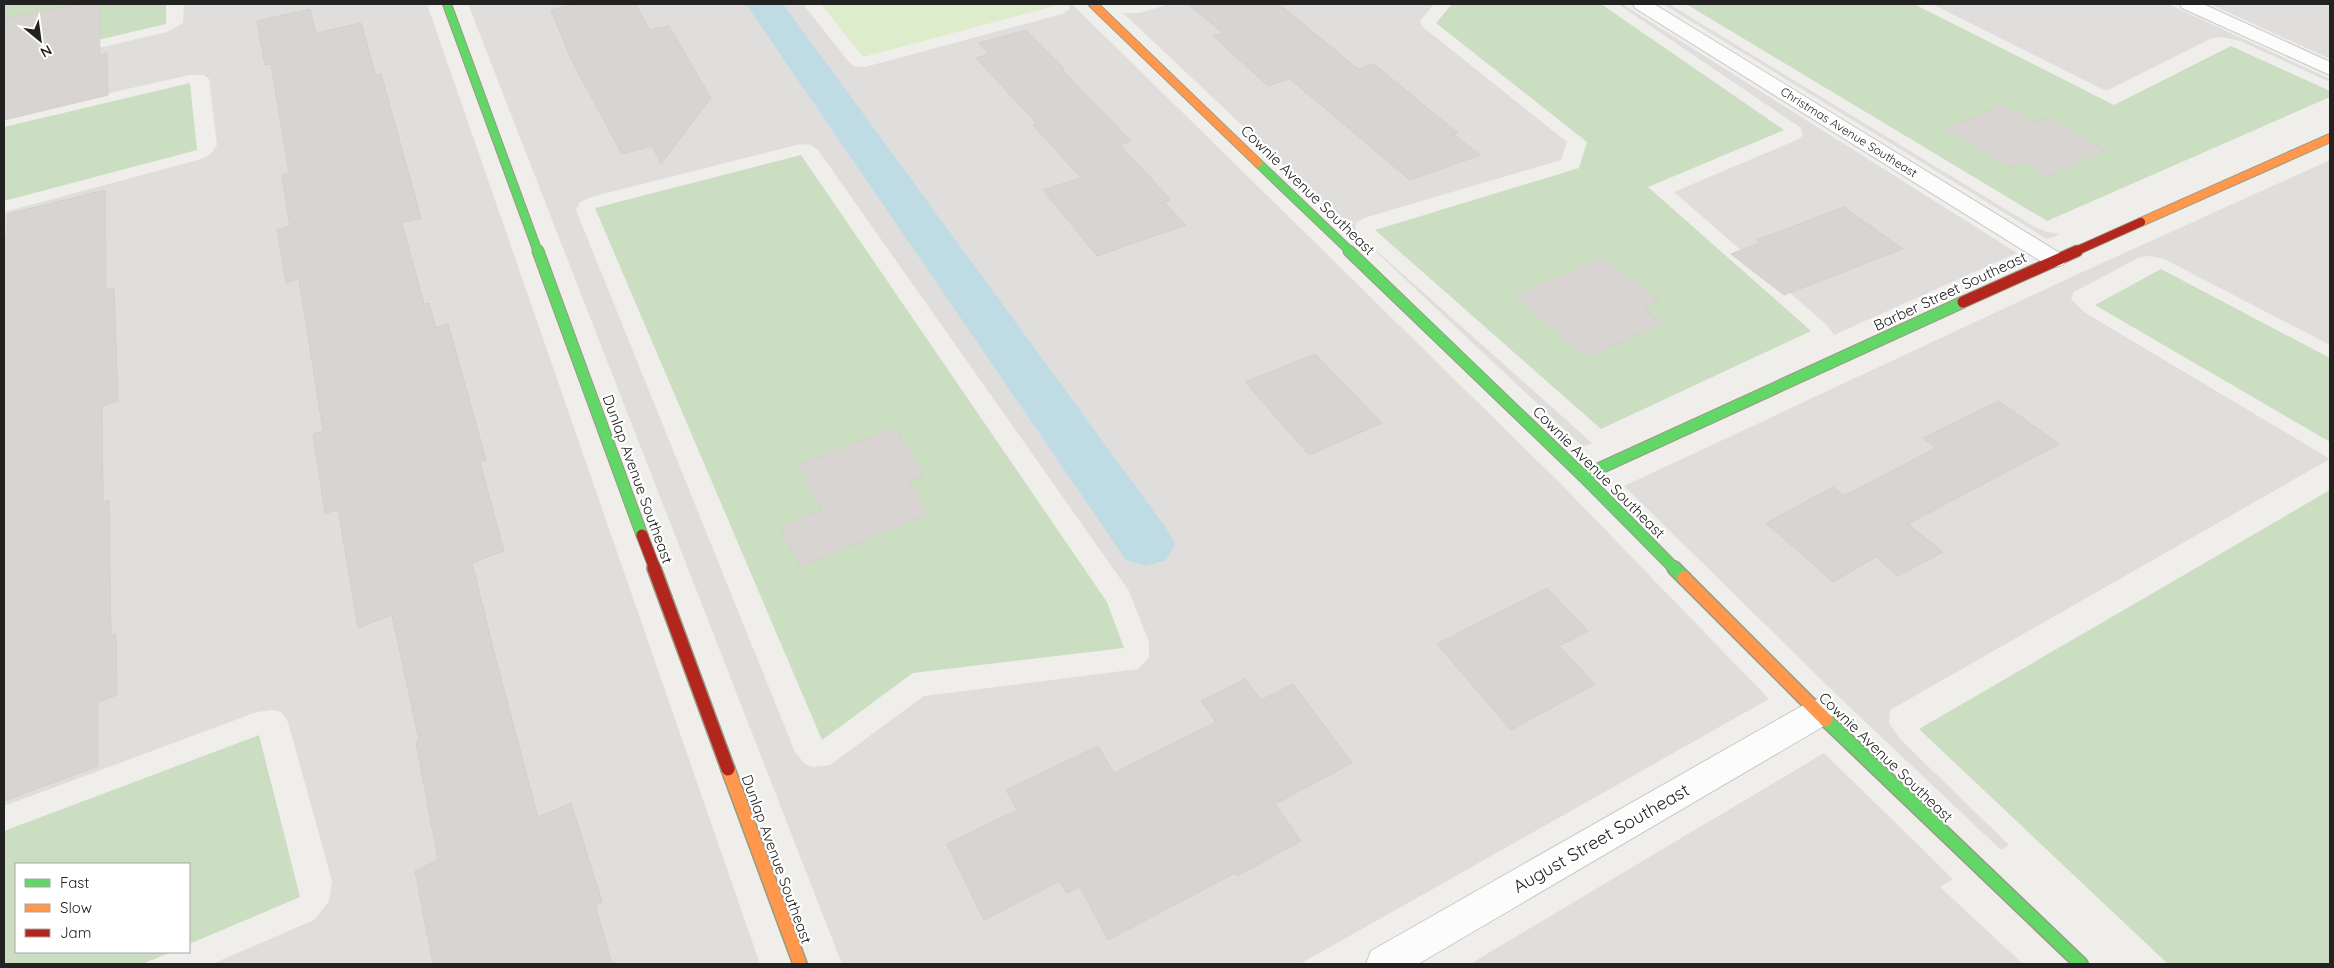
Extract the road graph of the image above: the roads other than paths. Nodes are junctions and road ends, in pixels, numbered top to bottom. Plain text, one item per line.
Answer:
1 (447, 4) edge
2 (1093, 4) edge
3 (1642, 4) edge
4 (2189, 4) edge
5 (2330, 69) edge
6 (2330, 138) edge
7 (2055, 260) junction
8 (1583, 476) junction
9 (1818, 713) junction
10 (800, 964) edge
11 (1384, 964) edge
12 (2081, 964) edge

1 - 10 street, Dunlap Avenue Southeast
2 - 8 street, Cownie Avenue Southeast
3 - 7 street, Christmas Avenue Southeast
4 - 5 street
6 - 7 street, Barber Street Southeast
7 - 8 street, Barber Street Southeast
8 - 9 street, Cownie Avenue Southeast
9 - 11 street, August Street Southeast
9 - 12 street, Cownie Avenue Southeast

